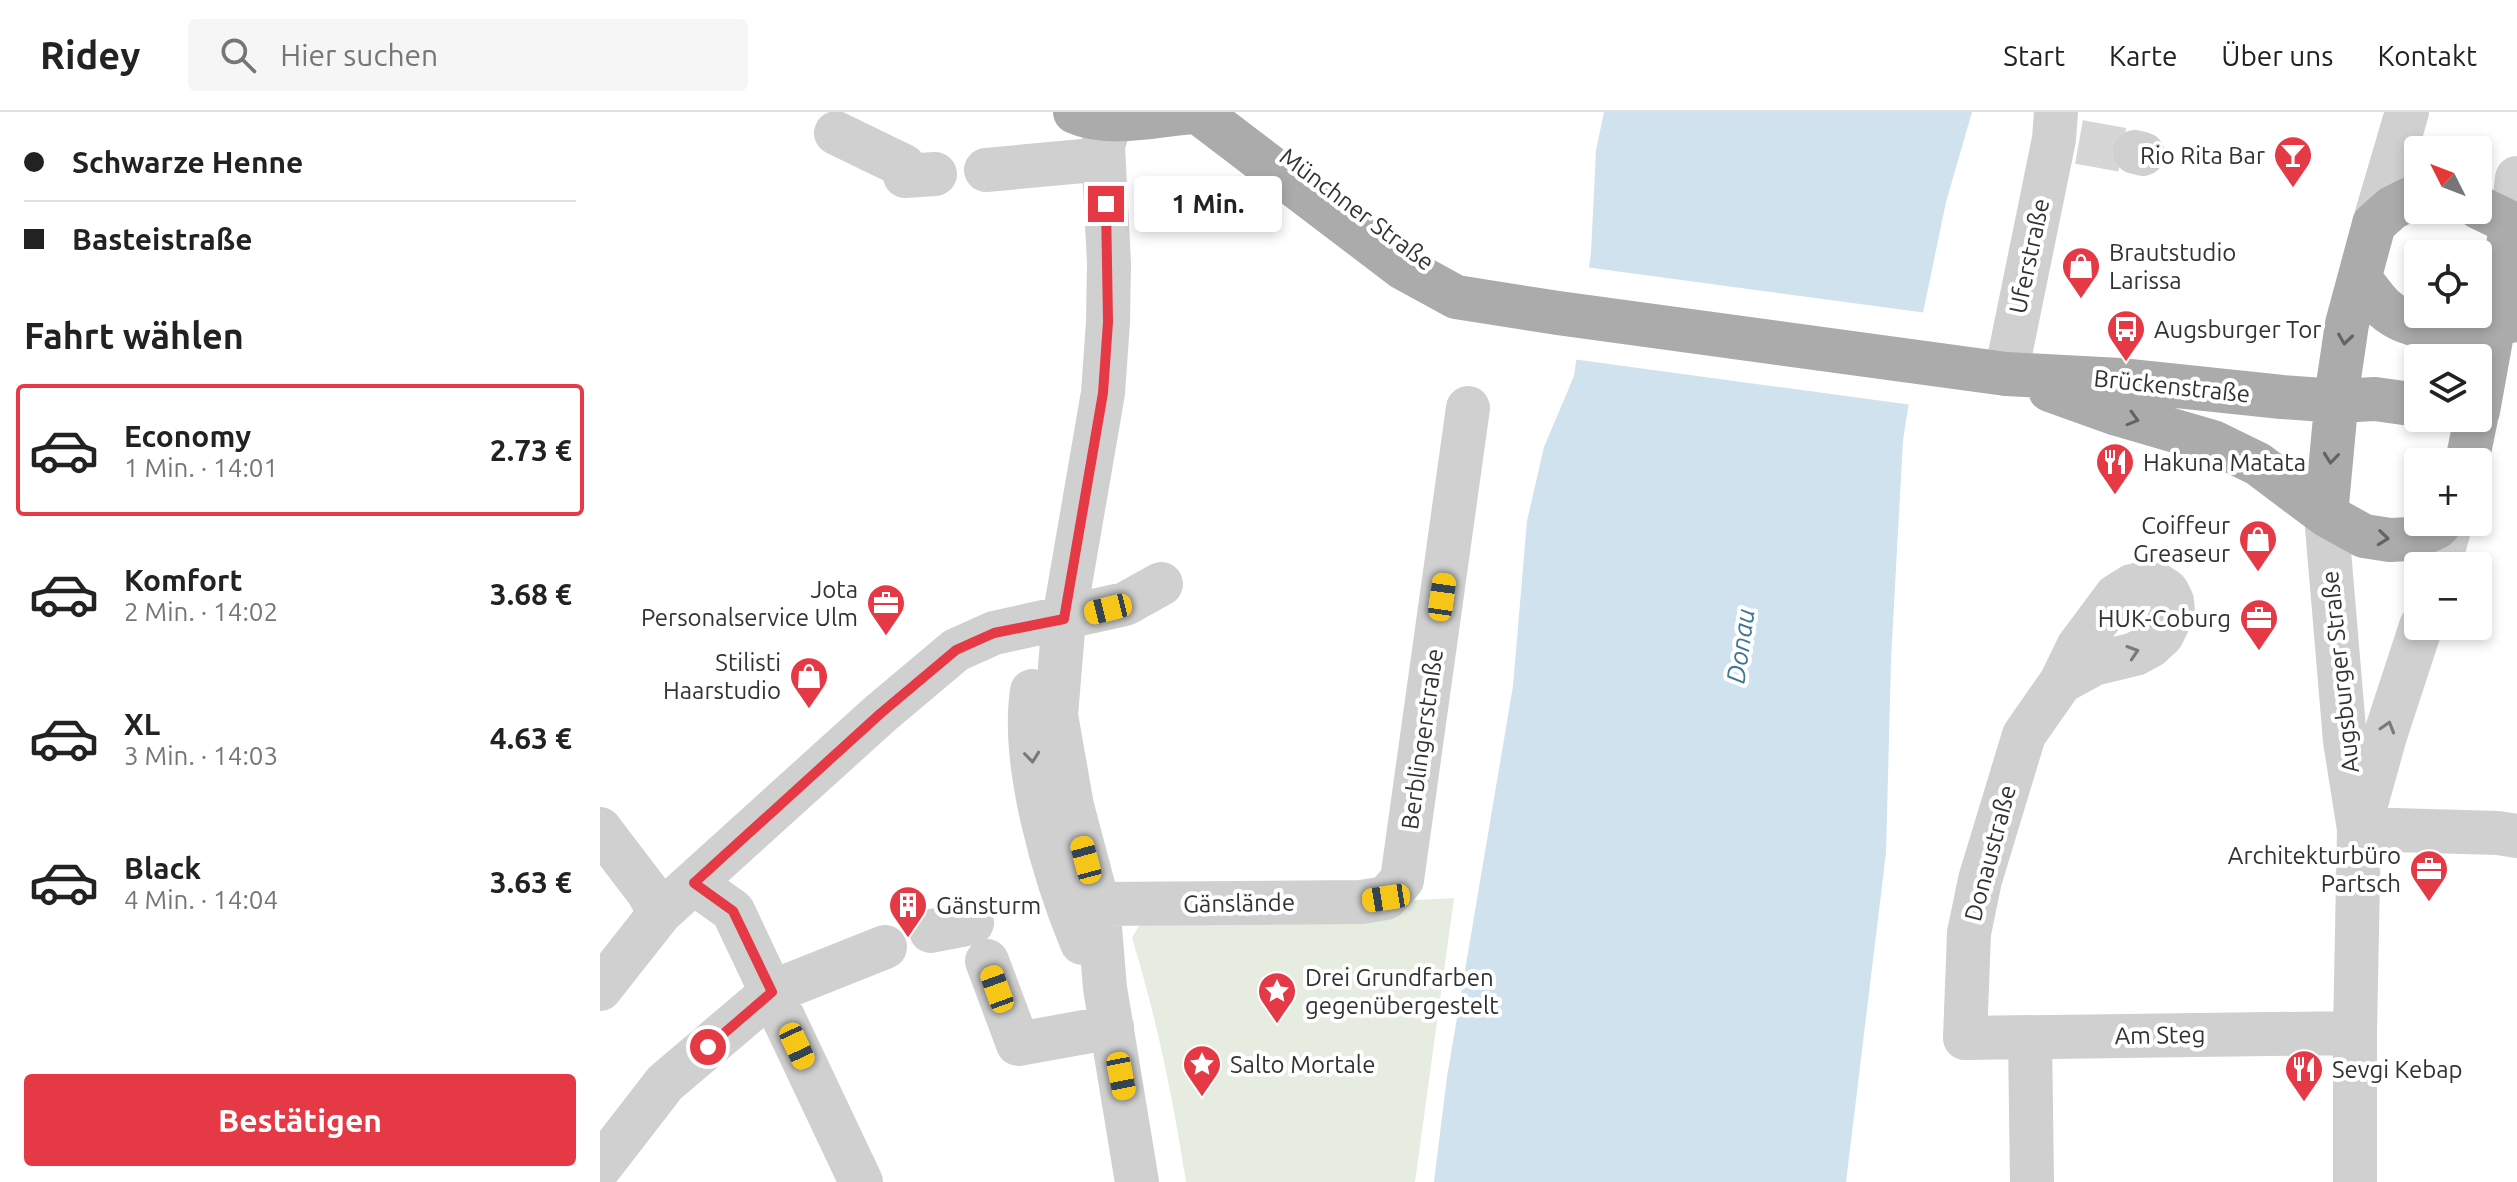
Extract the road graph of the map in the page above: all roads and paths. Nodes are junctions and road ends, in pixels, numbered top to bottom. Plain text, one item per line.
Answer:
1 (1195, 112) edge
2 (1226, 112) edge
3 (2407, 112) edge
4 (1091, 114) edge
5 (2063, 131) edge
6 (836, 133) dead end
7 (1083, 161) junction
8 (986, 170) dead end
9 (935, 174) dead end
10 (2517, 178) edge
11 (2404, 202) edge
12 (2502, 219) edge
13 (2374, 224) junction
14 (2360, 279) junction
15 (1506, 306) junction
16 (2506, 321) edge
17 (2492, 361) edge
18 (1992, 372) junction
19 (2337, 401) junction
20 (2404, 403) edge
21 (1468, 408) dead end
22 (2326, 515) junction
23 (2418, 536) edge
24 (1161, 584) dead end
25 (1053, 622) junction
26 (2416, 640) edge
27 (2061, 682) dead end
28 (600, 829) edge
29 (2359, 829) junction
30 (2517, 836) edge
31 (1402, 880) joint
32 (694, 883) junction
33 (1083, 907) junction
34 (660, 913) junction
35 (963, 938) dead end
36 (885, 947) dead end
37 (600, 989) edge
38 (772, 992) junction
39 (1109, 1007) junction
40 (2355, 1033) junction
41 (2030, 1037) junction
42 (1965, 1038) joint
43 (600, 1167) edge
44 (861, 1182) edge
45 (1137, 1182) edge
46 (2032, 1182) edge
47 (2355, 1182) edge

1 - 4 main road, Münchner Straße
1 - 15 main road, Münchner Straße
2 - 15 main road, Münchner Straße
3 - 13 street
4 - 7 street
4 - 25 street
5 - 18 street, Uferstraße
6 - 9 street
7 - 8 street
7 - 25 street
10 - 12 street
11 - 13 main road
12 - 16 main road
13 - 14 main road
14 - 16 main road
14 -> 19 main road
15 - 18 main road, Brückenstraße
16 - 17 main road
18 - 19 main road, Brückenstraße
18 -> 22 main road, Brückenstraße
19 - 20 main road, Brückenstraße
19 -> 22 main road
21 - 31 street, Berblingerstraße
22 -> 23 main road, Brückenstraße
22 - 29 street, Augsburger Straße
24 - 25 street
25 - 32 street
25 - 33 street
29 -> 26 street, Augsburger Straße
27 - 42 street, Donaustraße
28 - 34 street
29 - 30 street
29 - 40 street, Augsburger Straße
31 - 33 street, Gänslände
32 - 34 street
32 - 38 street
33 - 39 street
34 - 37 street
35 - 39 street
36 - 38 street
38 - 43 street
38 - 44 street
39 - 45 street
40 - 41 street, Am Steg
40 - 47 street, Augsburger Straße
41 - 42 street, Am Steg
41 - 46 street

